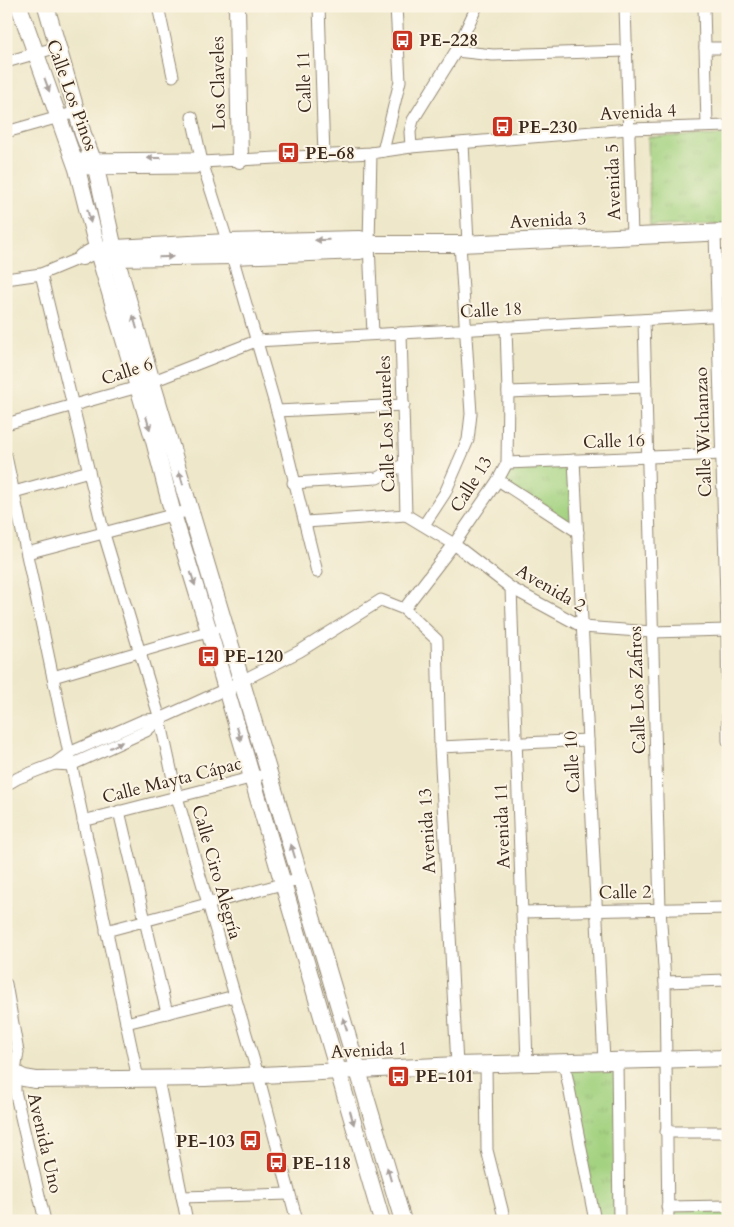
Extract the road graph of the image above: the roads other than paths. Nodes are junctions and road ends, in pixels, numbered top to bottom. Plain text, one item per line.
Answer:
1 (19, 6) edge
2 (46, 6) edge
3 (158, 6) edge
4 (237, 6) edge
5 (319, 6) edge
6 (396, 6) edge
7 (477, 6) edge
8 (625, 6) edge
9 (704, 6) edge
10 (58, 47) junction
11 (705, 48) junction
12 (728, 48) edge
13 (626, 50) junction
14 (456, 51) junction
15 (35, 53) junction
16 (6, 62) edge
17 (173, 76) dead end
18 (76, 112) junction
19 (58, 117) junction
20 (192, 117) dead end
21 (707, 126) junction
22 (728, 126) edge
23 (629, 129) junction
24 (6, 132) edge
25 (462, 143) junction
26 (411, 146) junction
27 (383, 151) junction
28 (371, 153) junction
29 (324, 156) junction
30 (240, 160) junction
31 (202, 162) junction
32 (94, 163) junction
33 (76, 164) junction
34 (722, 232) edge
35 (632, 236) junction
36 (369, 244) junction
37 (464, 244) junction
38 (230, 249) junction
39 (107, 253) junction
40 (82, 257) joint
41 (41, 274) junction
42 (6, 279) edge
43 (723, 315) edge
44 (644, 320) junction
45 (506, 327) junction
46 (465, 329) junction
47 (401, 333) junction
48 (373, 334) junction
49 (256, 341) junction
50 (145, 384) junction
51 (724, 386) edge
52 (646, 387) junction
53 (508, 392) junction
54 (404, 405) junction
55 (73, 406) junction
56 (277, 411) junction
57 (6, 424) edge
58 (722, 454) junction
59 (6, 456) edge
60 (649, 457) junction
61 (574, 460) junction
62 (507, 463) junction
63 (405, 464) junction
64 (89, 471) junction
65 (725, 477) edge
66 (498, 480) junction
67 (294, 483) junction
68 (14, 492) junction
69 (191, 510) junction
70 (172, 514) junction
71 (406, 515) junction
72 (306, 522) junction
73 (424, 525) junction
74 (578, 532) junction
75 (104, 534) junction
76 (454, 544) junction
77 (726, 551) edge
78 (27, 552) junction
79 (317, 572) dead end
80 (511, 588) junction
81 (404, 609) junction
82 (226, 627) junction
83 (582, 627) junction
84 (727, 630) edge
85 (209, 631) junction
86 (652, 632) junction
87 (140, 651) junction
88 (53, 677) junction
89 (241, 681) junction
90 (226, 689) junction
91 (727, 706) edge
92 (160, 719) junction
93 (588, 740) junction
94 (728, 741) edge
95 (516, 743) junction
96 (440, 746) junction
97 (69, 753) junction
98 (54, 764) junction
99 (72, 765) junction
100 (269, 773) junction
101 (252, 778) junction
102 (6, 785) edge
103 (177, 797) junction
104 (119, 811) junction
105 (83, 821) junction
106 (301, 879) junction
107 (283, 885) junction
108 (208, 904) junction
109 (728, 908) edge
110 (660, 909) junction
111 (597, 911) junction
112 (522, 912) junction
113 (145, 920) junction
114 (106, 931) junction
115 (728, 980) edge
116 (665, 982) junction
117 (6, 984) edge
118 (235, 996) junction
119 (167, 1013) junction
120 (126, 1023) junction
121 (6, 1056) edge
122 (728, 1058) edge
123 (665, 1060) junction
124 (611, 1061) junction
125 (564, 1062) junction
126 (528, 1063) junction
127 (486, 1064) junction
128 (457, 1065) junction
129 (359, 1070) junction
130 (10, 1071) edge
131 (338, 1071) junction
132 (258, 1075) junction
133 (138, 1079) junction
134 (158, 1079) junction
135 (666, 1132) junction
136 (728, 1132) edge
137 (289, 1194) junction
138 (182, 1196) junction
139 (728, 1206) edge
140 (667, 1208) junction
141 (44, 1221) edge
142 (187, 1221) edge
143 (297, 1221) edge
144 (382, 1221) edge
145 (403, 1221) edge
146 (505, 1221) edge
147 (596, 1221) edge
148 (618, 1221) edge
149 (668, 1221) edge

1 - 15 street, Calle Los Pinos
2 - 10 street, Calle Los Pinos
3 - 17 street
4 - 30 street, Los Claveles
5 - 29 street, Calle 11
6 - 27 street
7 - 14 street
8 - 13 street, Avenida 5
9 - 11 street
10 - 15 street
10 - 18 street, Calle Los Pinos
11 - 12 street
11 - 21 street
13 - 14 street
13 - 23 street, Avenida 5
14 - 26 street
15 - 16 street
15 -> 19 street, Calle Los Pinos
18 - 19 street
18 - 32 street, Calle Los Pinos
19 - 24 street
19 - 33 street, Calle Los Pinos
20 - 31 street
21 - 22 street, Avenida 4
21 - 23 street, Avenida 4
23 - 25 street, Avenida 4
23 - 35 street, Avenida 5
25 - 26 street, Avenida 4
25 - 37 street
26 - 27 street, Avenida 4
27 - 28 street, Avenida 4
28 - 29 street, Avenida 4
28 - 36 street, Calle Los Laureles
29 - 30 street, Avenida 4
30 - 31 street, Avenida 4
31 - 32 street, Avenida 4
31 - 38 street
32 - 33 street, Avenida 4
32 - 39 street, Calle Los Pinos
33 -> 39 street, Calle Los Pinos
34 - 35 street, Avenida 3
34 - 43 street, Calle Wichanzao
35 - 37 street, Avenida 3
36 - 37 street, Avenida 3
36 - 38 street, Avenida 3
36 - 48 street, Calle Los Laureles
37 - 46 street
38 - 39 street, Avenida 3
38 - 49 street
39 - 40 street
39 - 50 street
40 - 41 street
41 - 42 street
41 - 55 street, Calle Ciro Alegría
43 - 44 street, Calle 18
43 - 51 street, Calle Wichanzao
44 - 45 street, Calle 18
44 - 52 street, Calle Los Zafiros
45 - 46 street, Calle 18
45 - 53 street, Calle 13
46 - 47 street, Calle 18
46 - 73 street
47 - 48 street, Calle 18
47 - 54 street, Calle Los Laureles
48 - 49 street, Calle 18
49 - 50 street, Calle 6
49 - 56 street
50 - 55 street, Calle 6
69 -> 50 street
50 -> 70 street
51 - 58 street, Calle Wichanzao
52 - 53 street
52 - 60 street, Calle Los Zafiros
53 - 62 street, Calle 13
54 - 56 street
54 - 63 street, Calle Los Laureles
55 - 57 street, Calle 6
55 - 64 street, Calle Ciro Alegría
56 - 67 street
58 - 60 street, Calle 16
58 - 65 street, Calle Wichanzao
59 - 68 street
60 - 61 street, Calle 16
60 - 86 street, Calle Los Zafiros
61 - 62 street, Calle 16
61 - 74 street, Calle 10
62 - 66 street, Calle 13
63 - 67 street
63 - 71 street, Calle Los Laureles
64 - 68 street
64 - 75 street, Calle Ciro Alegría
65 - 77 street, Calle Wichanzao
66 - 74 street
66 - 76 street, Calle 13
67 - 72 street
68 - 78 street
69 - 70 street
69 - 82 street
70 - 75 street
70 -> 85 street
71 - 72 street
71 - 73 street, Avenida 2
72 - 79 street
73 - 76 street, Avenida 2
74 - 83 street, Calle 10
75 - 78 street
75 - 87 street, Calle Ciro Alegría
76 - 80 street, Avenida 2
76 - 81 street, Calle 13
77 - 84 street, Calle Wichanzao
78 - 88 street
80 - 83 street, Avenida 2
80 - 95 street, Avenida 11
81 - 89 street
81 - 96 street, Avenida 13
82 - 85 street
82 - 89 street
83 - 86 street, Avenida 2
83 - 93 street, Calle 10
84 - 86 street, Avenida 2
84 - 91 street, Calle Wichanzao
85 - 87 street
85 - 90 street
86 - 110 street, Calle Los Zafiros
87 - 88 street
87 - 92 street, Calle Ciro Alegría
88 - 97 street
89 - 90 street
89 - 100 street
90 - 92 street
90 -> 101 street
91 - 94 street, Calle Wichanzao
92 - 97 street
99 -> 92 street
92 - 103 street, Calle Ciro Alegría
93 - 95 street
93 - 111 street, Calle 10
95 - 96 street
95 - 112 street, Avenida 11
96 - 128 street, Avenida 13
97 - 98 street
97 - 99 street
98 - 99 street
98 - 102 street
99 - 105 street
100 - 101 street, Calle Mayta Cápac
106 -> 100 street
101 - 103 street, Calle Mayta Cápac
101 - 107 street
103 - 104 street, Calle Mayta Cápac
103 - 108 street, Calle Ciro Alegría
104 - 105 street, Calle Mayta Cápac
104 - 113 street
105 - 114 street
106 - 107 street
129 -> 106 street
107 - 108 street
107 - 131 street
108 - 113 street
108 - 118 street, Calle Ciro Alegría
109 - 110 street, Calle 2
110 - 111 street, Calle 2
110 - 116 street, Calle Los Zafiros
111 - 112 street, Calle 2
111 - 124 street, Calle 10
112 - 126 street, Avenida 11
113 - 114 street
113 - 119 street
114 - 120 street
115 - 116 street
116 - 123 street, Calle Los Zafiros
117 - 130 street, Avenida Uno
118 - 119 street
118 - 132 street, Calle Ciro Alegría
119 - 120 street
120 - 133 street
121 - 130 street, Avenida Uno
122 - 123 street, Avenida 1
123 - 124 street, Avenida 1
123 - 135 street, Calle Los Zafiros
124 - 125 street, Avenida 1
124 - 148 street, Calle 10
125 - 126 street, Avenida 1
125 - 147 street
126 - 127 street, Avenida 1
127 - 128 street, Avenida 1
127 - 146 street
128 - 129 street, Avenida 1
129 - 131 street, Avenida 1
145 -> 129 street
130 - 133 street, Avenida 1
130 - 141 street, Avenida Uno
131 - 132 street, Avenida 1
131 -> 144 street
132 - 134 street, Avenida 1
132 - 137 street, Calle Ciro Alegría
133 - 134 street, Avenida 1
134 - 138 street
135 - 136 street
135 - 140 street, Calle Los Zafiros
137 - 138 street
137 - 143 street, Calle Ciro Alegría
138 - 142 street
139 - 140 street
140 - 149 street, Calle Los Zafiros

